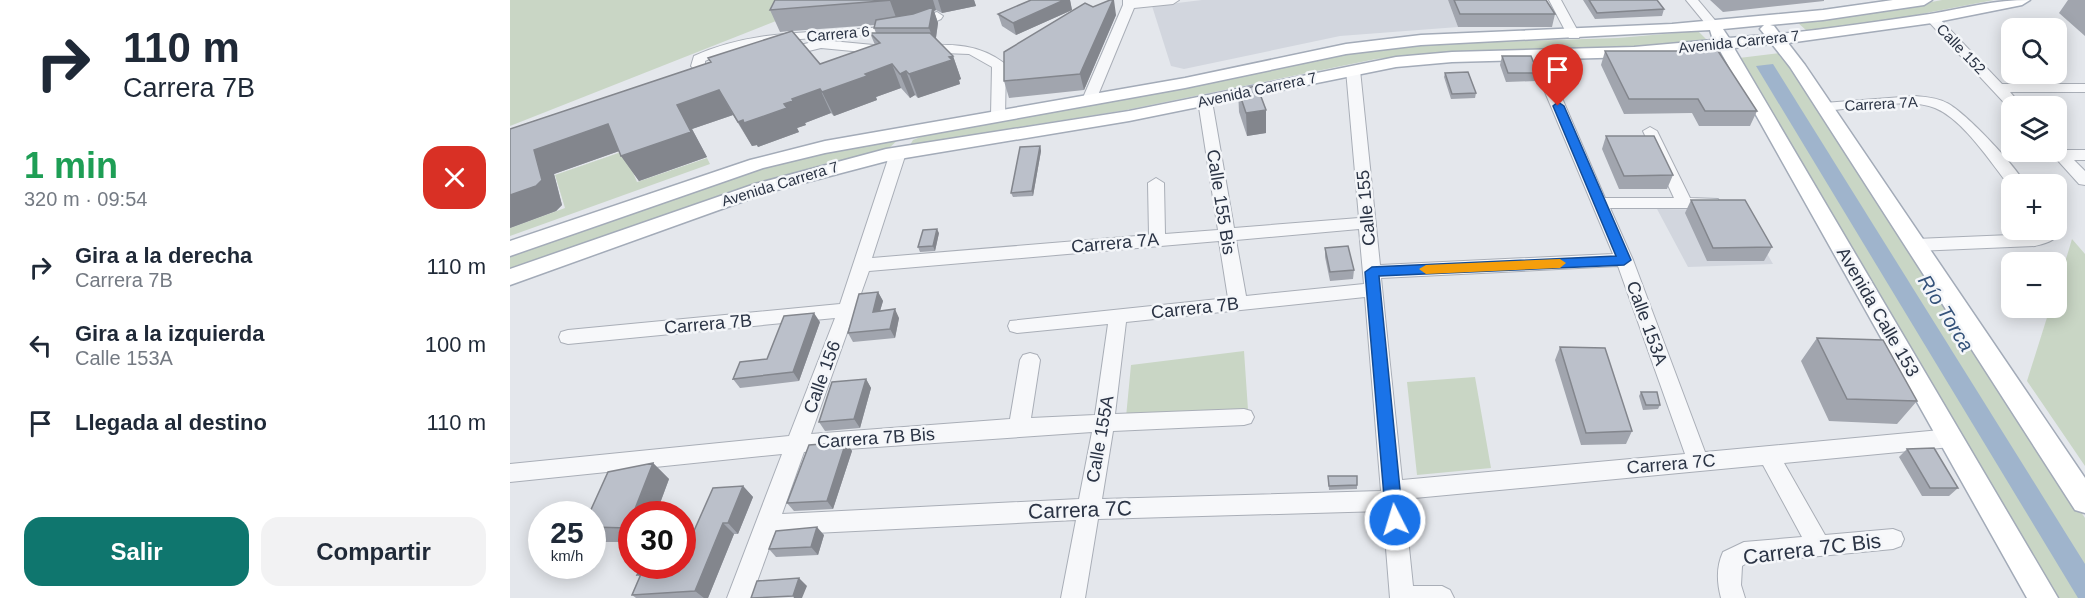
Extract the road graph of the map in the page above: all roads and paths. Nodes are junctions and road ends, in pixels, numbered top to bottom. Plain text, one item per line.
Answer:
1 (1173, 0) edge
2 (1555, 0) edge
3 (1692, 0) edge
4 (2022, 0) edge
5 (1918, 1) edge
6 (1129, 3) edge
7 (937, 16) dead end
8 (1932, 18) junction
9 (1762, 21) junction
10 (1718, 34) junction
11 (1574, 35) junction
12 (1776, 39) junction
13 (1536, 54) junction
14 (774, 56) edge
15 (732, 69) edge
16 (1353, 70) junction
17 (1998, 88) junction
18 (2085, 88) edge
19 (2006, 96) edge
20 (1089, 100) junction
21 (1205, 101) junction
22 (1824, 107) junction
23 (998, 116) junction
24 (972, 120) junction
25 (1650, 131) dead end
26 (898, 153) junction
27 (2067, 153) edge
28 (2085, 155) edge
29 (2067, 161) edge
30 (2008, 174) edge
31 (2085, 180) edge
32 (1156, 183) dead end
33 (1684, 202) junction
34 (1600, 203) junction
35 (1729, 203) edge
36 (1367, 223) junction
37 (1226, 234) junction
38 (1157, 240) junction
39 (2035, 240) edge
40 (1916, 245) junction
41 (510, 249) edge
42 (1624, 260) junction
43 (863, 265) junction
44 (510, 277) edge
45 (1373, 281) junction
46 (1238, 303) junction
47 (847, 310) junction
48 (1118, 316) junction
49 (1017, 326) dead end
50 (568, 337) dead end
51 (1030, 360) dead end
52 (1244, 417) dead end
53 (1104, 423) junction
54 (1019, 427) junction
55 (1951, 438) junction
56 (798, 444) junction
57 (1769, 455) junction
58 (1698, 462) junction
59 (510, 473) edge
60 (1392, 496) junction
61 (2085, 501) edge
62 (1088, 509) junction
63 (767, 525) junction
64 (1893, 539) dead end
65 (1819, 546) junction
66 (739, 598) edge
67 (1073, 598) edge
68 (1402, 598) edge
69 (1443, 598) edge
70 (1733, 598) edge
71 (2043, 598) edge

1 - 6 street
2 - 11 street
3 - 10 street
4 - 8 main road, Avenida Carrera 7
5 - 9 main road, Avenida Carrera 7
6 - 20 street
7 - 15 street, Carrera 6
8 - 12 main road, Avenida Carrera 7
8 - 17 street, Calle 152
9 - 10 main road, Avenida Carrera 7
9 - 12 main road
10 - 11 main road, Avenida Carrera 7
10 - 12 main road, Avenida Carrera 7
10 - 13 main road, Avenida Carrera 7
10 - 55 main road, Avenida Calle 153
11 - 20 main road, Avenida Carrera 7
12 - 22 main road
13 - 16 main road, Avenida Carrera 7
13 - 34 street, Calle 153A
14 - 23 street, Carrera 6
16 - 21 main road, Avenida Carrera 7
16 - 36 street, Calle 155
17 - 18 street
17 - 19 street, Calle 152
20 - 23 main road, Avenida Carrera 7
21 - 26 main road, Avenida Carrera 7
21 - 37 street, Calle 155 Bis
22 - 30 street, Carrera 7A
22 - 40 main road
23 - 24 main road, Avenida Carrera 7
24 - 26 main road
24 - 41 main road, Avenida Carrera 7
25 - 33 street
26 - 43 street, Calle 156
26 - 44 main road, Avenida Carrera 7
27 - 28 street
29 - 31 street
32 - 38 street
33 - 34 street
33 - 35 street
34 - 42 street, Calle 153A
36 - 37 street, Carrera 7A
36 - 45 street, Calle 155
37 - 38 street, Carrera 7A
37 - 46 street, Calle 155 Bis
38 - 43 street, Carrera 7A
39 - 40 street
40 - 61 main road
42 - 45 street, Carrera 7B
42 - 58 street, Calle 153A
43 - 47 street, Calle 156
45 - 46 street, Carrera 7B
45 - 60 street, Calle 155
46 - 48 street, Carrera 7B
47 - 50 street, Carrera 7B
47 - 56 street, Calle 156
48 - 49 street, Carrera 7B
48 - 53 street, Calle 155A
51 - 54 street
52 - 53 street, Carrera 7B Bis
53 - 54 street, Carrera 7B Bis
53 - 62 street, Calle 155A
54 - 56 street, Carrera 7B Bis
55 - 57 street, Carrera 7C
55 - 71 main road, Avenida Calle 153
56 - 59 street, Carrera 7B Bis
56 - 63 street, Calle 156
57 - 58 street, Carrera 7C
57 - 65 street
58 - 60 street, Carrera 7C
60 - 62 street, Carrera 7C
60 - 68 street, Calle 155
62 - 63 street, Carrera 7C
62 - 67 street, Calle 155A
63 - 66 street, Calle 156
64 - 65 street, Carrera 7C Bis
65 - 70 street, Carrera 7C Bis
68 - 69 street

